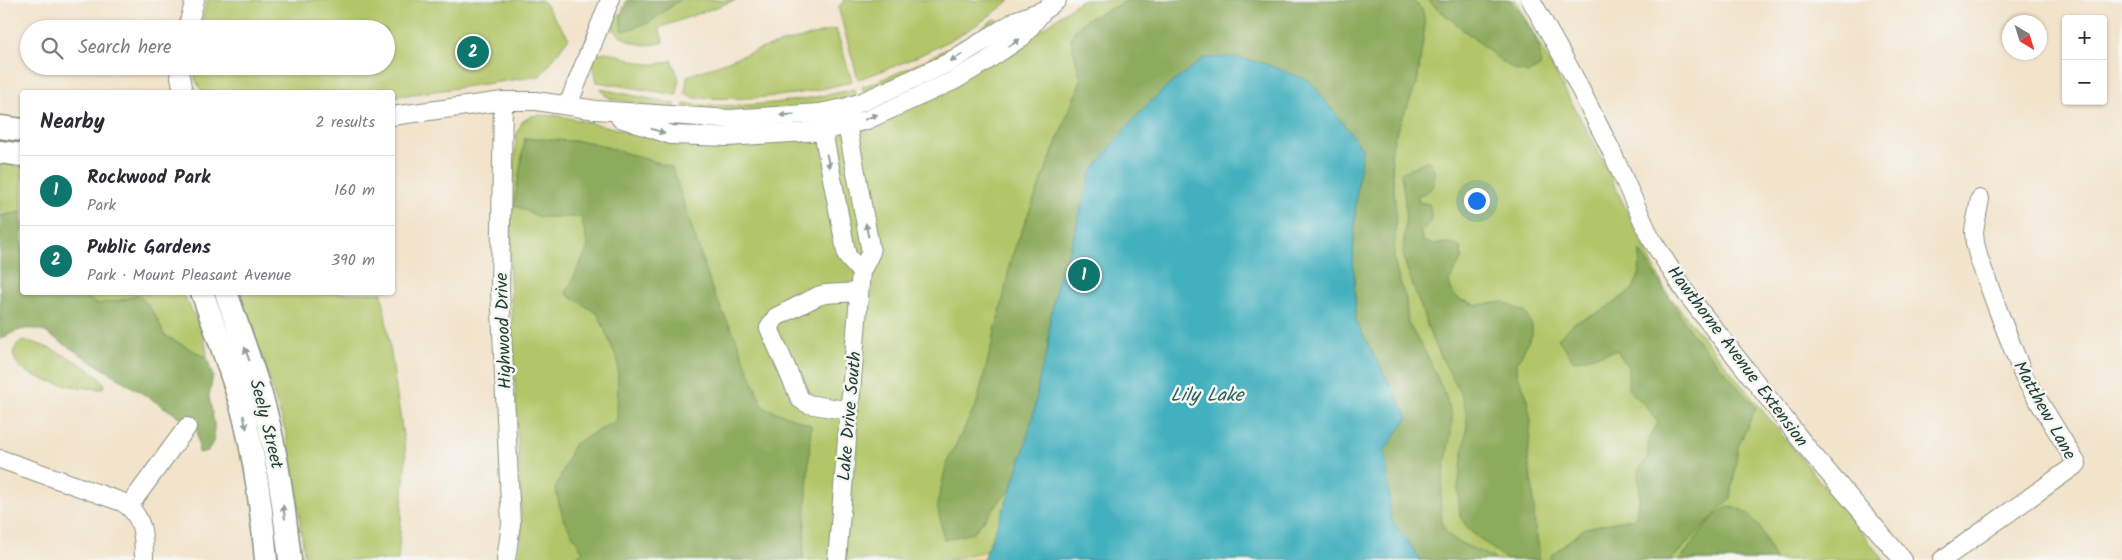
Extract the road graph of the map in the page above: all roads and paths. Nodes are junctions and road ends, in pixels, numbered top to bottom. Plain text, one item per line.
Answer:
1 (195, 0) edge
2 (610, 0) edge
3 (1531, 0) edge
4 (1047, 3) edge
5 (189, 20) edge
6 (176, 75) edge
7 (180, 75) edge
8 (173, 90) edge
9 (184, 90) edge
10 (503, 101) junction
11 (568, 105) junction
12 (596, 110) junction
13 (819, 113) junction
14 (395, 116) edge
15 (845, 117) junction
16 (0, 127) edge
17 (20, 130) edge
18 (823, 131) junction
19 (0, 152) edge
20 (20, 155) edge
21 (1980, 199) dead end
22 (861, 272) junction
23 (859, 292) junction
24 (203, 295) edge
25 (227, 295) edge
26 (850, 411) junction
27 (187, 427) dead end
28 (0, 459) edge
29 (129, 506) junction
30 (144, 560) edge
31 (266, 560) edge
32 (290, 560) edge
33 (506, 560) edge
34 (837, 560) edge
35 (1903, 560) edge
36 (1942, 560) edge

1 - 5 street
2 - 11 street
3 - 35 street, Hawthorne Avenue Extension
4 - 15 street
6 - 8 street
7 - 9 street
10 - 11 street
10 - 14 street
10 - 33 street, Highwood Drive
11 - 12 street
13 -> 12 street
12 -> 18 street
13 - 15 street
13 - 18 street
15 - 18 street
22 -> 15 street, Lake Drive South
16 - 17 main road
18 -> 22 street
19 - 20 main road
21 - 36 street, Matthew Lane
22 - 23 street, Lake Drive South
23 - 26 street, Lake Drive South
23 - 26 street
24 -> 31 main road, Seely Street
32 -> 25 main road, Seely Street
26 - 34 street, Lake Drive South
27 - 29 street
28 - 29 street
29 - 30 street

